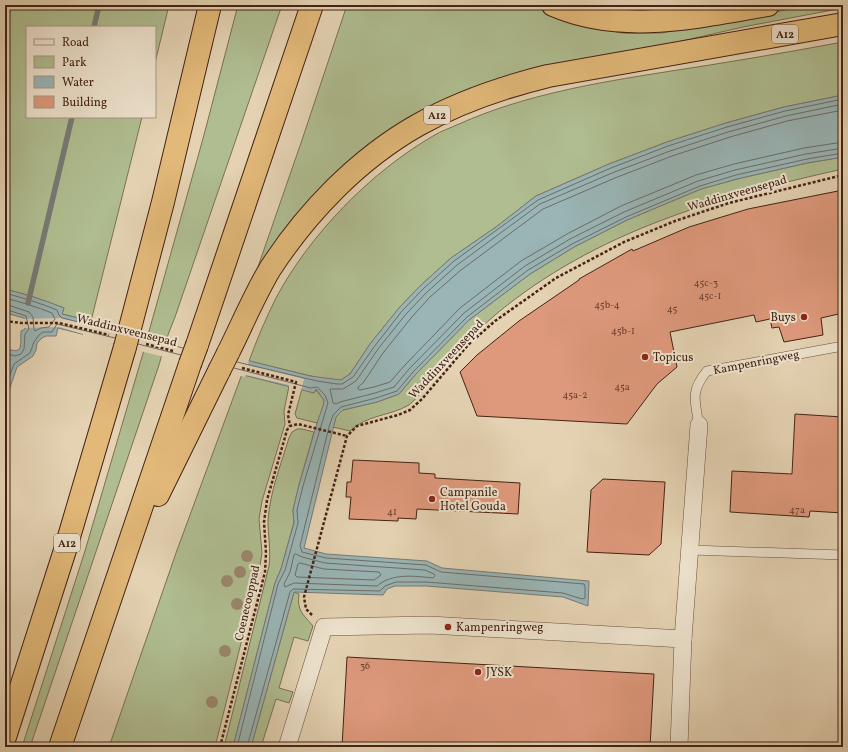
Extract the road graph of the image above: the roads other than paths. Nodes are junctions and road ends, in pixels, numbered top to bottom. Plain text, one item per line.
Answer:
1 (210, 5) edge
2 (312, 5) edge
3 (553, 5) edge
4 (768, 5) edge
5 (843, 24) edge
6 (843, 346) edge
7 (699, 424) joint
8 (690, 550) junction
9 (843, 555) edge
10 (119, 573) junction
11 (683, 639) junction
12 (5, 737) edge
13 (60, 747) edge
14 (287, 747) edge
15 (679, 747) edge

1 - 12 highway, A12
2 - 10 highway, A12
3 - 4 highway
5 - 10 highway, A12
6 - 7 lane, Kampenringweg
7 - 8 street, Kampenringweg
8 - 9 lane
8 - 11 street, Kampenringweg
10 - 13 highway, A12
11 - 14 street
11 - 15 street, Kampenringweg

